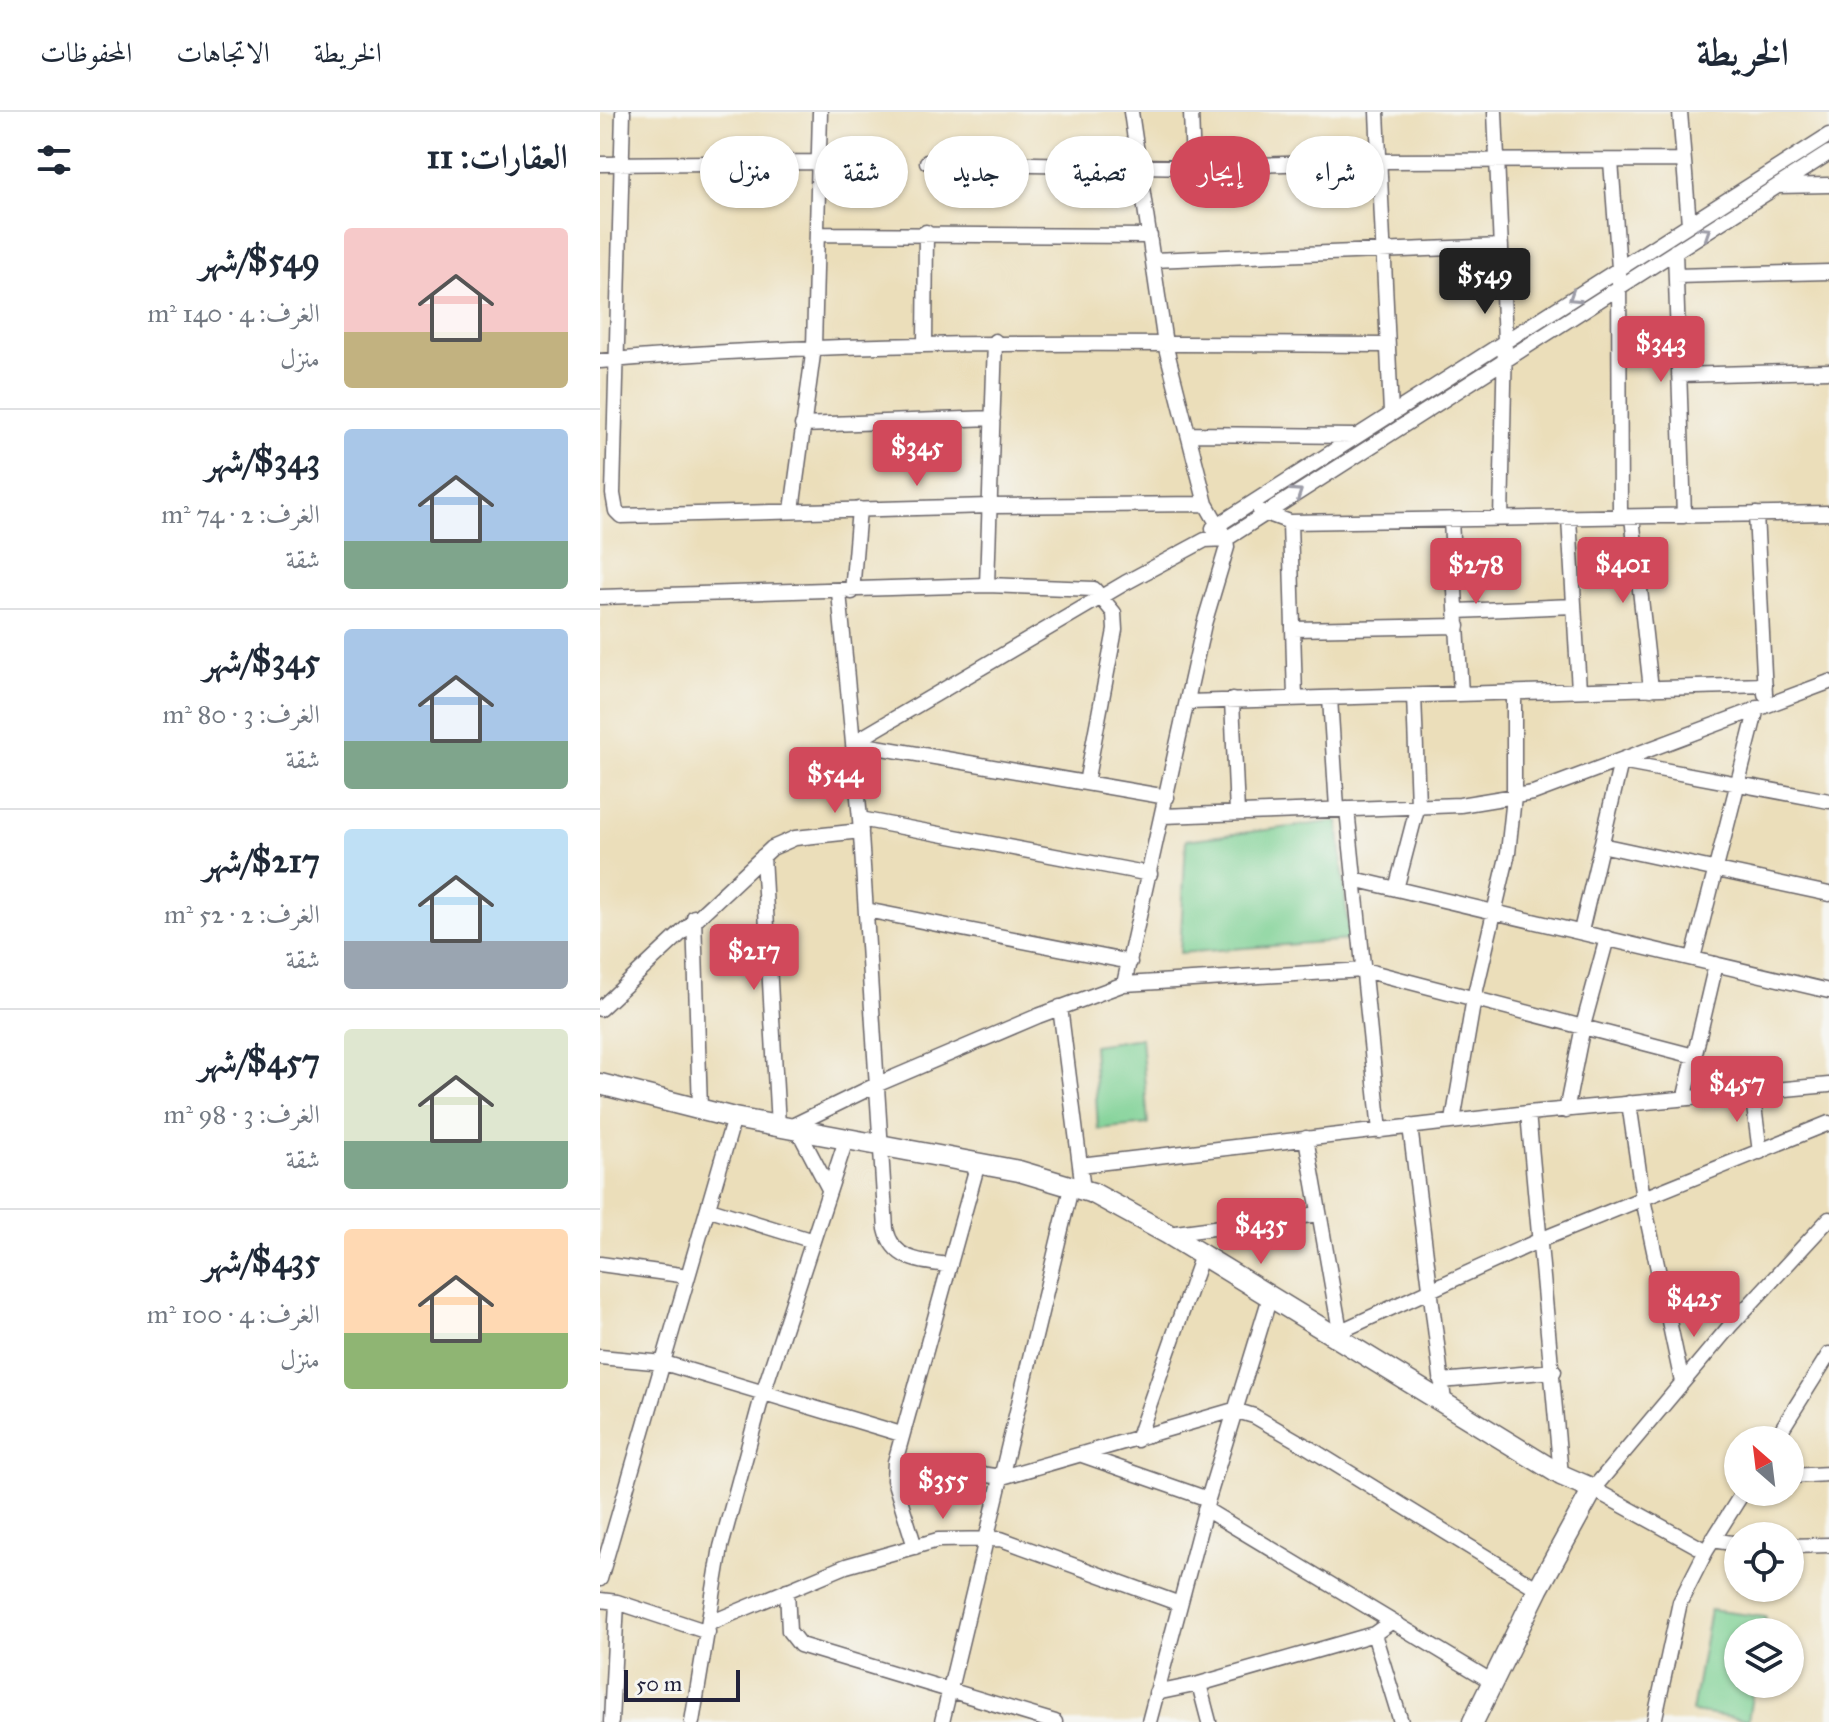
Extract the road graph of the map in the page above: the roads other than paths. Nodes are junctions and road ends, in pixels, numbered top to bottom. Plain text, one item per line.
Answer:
1 (623, 112) edge
2 (820, 112) edge
3 (1131, 112) edge
4 (1191, 112) edge
5 (1377, 112) edge
6 (1495, 112) edge
7 (1680, 112) edge
8 (1829, 135) edge
9 (820, 136) edge
10 (1135, 136) edge
11 (1192, 136) edge
12 (1377, 136) edge
13 (1829, 153) edge
14 (1683, 160) junction
15 (1384, 161) edge
16 (1497, 161) junction
17 (1611, 161) junction
18 (815, 162) edge
19 (600, 164) edge
20 (620, 164) junction
21 (1829, 185) edge
22 (1778, 186) junction
23 (1749, 187) junction
24 (818, 208) edge
25 (1146, 208) edge
26 (1381, 208) edge
27 (1689, 224) junction
28 (926, 232) junction
29 (817, 234) junction
30 (1150, 236) junction
31 (1501, 246) junction
32 (1675, 251) junction
33 (1385, 253) junction
34 (600, 259) edge
35 (618, 259) junction
36 (1153, 260) junction
37 (1619, 268) junction
38 (1829, 272) edge
39 (1676, 276) junction
40 (1619, 287) junction
41 (995, 341) junction
42 (1505, 341) junction
43 (1165, 344) junction
44 (925, 345) junction
45 (1387, 345) junction
46 (814, 347) junction
47 (616, 359) junction
48 (1503, 360) junction
49 (600, 361) edge
50 (1829, 371) edge
51 (1679, 375) junction
52 (1391, 413) junction
53 (993, 418) junction
54 (802, 425) junction
55 (1189, 434) junction
56 (1353, 436) junction
57 (1206, 504) junction
58 (1248, 504) junction
59 (990, 506) junction
60 (859, 509) junction
61 (792, 510) junction
62 (1829, 513) edge
63 (1266, 514) junction
64 (1756, 514) junction
65 (1684, 516) junction
66 (1626, 517) junction
67 (1569, 518) junction
68 (1501, 519) junction
69 (1451, 521) junction
70 (1290, 522) junction
71 (1216, 523) junction
72 (1226, 539) junction
73 (1205, 540) junction
74 (987, 585) junction
75 (846, 592) junction
76 (1103, 596) junction
77 (600, 597) edge
78 (1573, 606) junction
79 (1458, 619) junction
80 (1293, 629) junction
81 (1829, 682) edge
82 (1765, 685) junction
83 (1651, 689) junction
84 (1579, 690) junction
85 (1514, 693) junction
86 (1461, 694) junction
87 (1414, 695) junction
88 (1295, 698) junction
89 (1330, 698) junction
90 (1232, 700) junction
91 (1188, 702) junction
92 (1761, 706) junction
93 (853, 743) junction
94 (1621, 762) junction
95 (1086, 783) junction
96 (1738, 783) junction
97 (1167, 797) junction
98 (1514, 797) junction
99 (1829, 801) edge
100 (1418, 805) junction
101 (1342, 808) junction
102 (1237, 813) junction
103 (1163, 816) junction
104 (861, 825) junction
105 (1601, 845) junction
106 (763, 856) junction
107 (1716, 868) junction
108 (1150, 874) junction
109 (1354, 879) junction
110 (1396, 889) junction
111 (1829, 894) edge
112 (866, 910) junction
113 (1493, 911) junction
114 (694, 917) junction
115 (1581, 931) junction
116 (1607, 938) junction
117 (1693, 958) junction
118 (1130, 962) junction
119 (1716, 964) junction
120 (1364, 970) junction
121 (1124, 984) junction
122 (1829, 990) edge
123 (1474, 998) junction
124 (1060, 1007) junction
125 (600, 1009) edge
126 (1583, 1026) junction
127 (1694, 1056) junction
128 (600, 1084) edge
129 (876, 1085) junction
130 (1829, 1085) edge
131 (1752, 1091) junction
132 (1685, 1096) junction
133 (1629, 1103) junction
134 (700, 1109) junction
135 (1566, 1111) junction
136 (1528, 1113) junction
137 (734, 1118) junction
138 (1453, 1121) junction
139 (1829, 1123) edge
140 (1410, 1126) junction
141 (788, 1128) junction
142 (1380, 1131) junction
143 (1306, 1138) junction
144 (846, 1140) junction
145 (880, 1147) junction
146 (1760, 1152) junction
147 (978, 1163) junction
148 (1080, 1165) junction
149 (829, 1189) junction
150 (1077, 1189) junction
151 (1643, 1199) junction
152 (710, 1209) junction
153 (1319, 1214) junction
154 (1829, 1219) edge
155 (1168, 1234) junction
156 (810, 1240) junction
157 (1540, 1240) junction
158 (1202, 1255) junction
159 (600, 1264) edge
160 (950, 1265) junction
161 (688, 1276) junction
162 (1430, 1290) junction
163 (1270, 1297) junction
164 (1336, 1333) junction
165 (1829, 1354) edge
166 (600, 1357) edge
167 (664, 1363) junction
168 (1554, 1371) junction
169 (1682, 1382) junction
170 (1442, 1391) junction
171 (763, 1393) junction
172 (1234, 1410) junction
173 (1784, 1426) edge
174 (901, 1434) junction
175 (1137, 1440) junction
176 (1082, 1455) junction
177 (895, 1462) junction
178 (1829, 1474) edge
179 (1561, 1475) junction
180 (1804, 1475) edge
181 (1002, 1477) junction
182 (1593, 1489) junction
183 (1207, 1504) junction
184 (1734, 1506) edge
185 (987, 1539) junction
186 (1724, 1544) edge
187 (1709, 1545) junction
188 (1829, 1545) edge
189 (1804, 1546) edge
190 (915, 1547) junction
191 (600, 1579) edge
192 (1538, 1589) junction
193 (787, 1590) junction
194 (600, 1600) edge
195 (617, 1602) junction
196 (1180, 1604) junction
197 (1391, 1622) junction
198 (709, 1628) junction
199 (1374, 1634) junction
200 (1491, 1681) junction
201 (1199, 1684) junction
202 (950, 1690) junction
203 (606, 1691) edge
204 (1156, 1693) junction
205 (611, 1722) edge
206 (692, 1722) edge
207 (942, 1722) edge
208 (1055, 1722) edge
209 (1149, 1722) edge
210 (1209, 1722) edge
211 (1401, 1722) edge
212 (1473, 1722) edge
213 (1654, 1722) edge

1 - 20 street
2 - 9 street
3 - 10 street
4 - 11 street
5 - 12 street
6 - 16 street
7 - 14 street
8 - 23 street
13 - 22 street
14 - 17 street
14 - 27 street
15 - 16 street
16 - 17 street
16 - 31 street
17 - 37 street
18 - 20 street
19 - 20 street
20 - 35 street
21 - 22 street
22 - 23 street
32 -> 22 street
23 - 27 street
24 - 29 street
25 - 30 street
26 - 33 street
27 - 37 street
28 - 29 street
28 - 30 street
28 - 44 street
29 - 46 street
30 - 36 street
31 - 33 street
31 - 42 street
32 - 39 street
32 - 40 street
33 - 36 street
33 - 45 street
34 - 35 street
35 - 47 street
36 - 43 street
37 - 40 street
37 -> 42 street
38 - 39 street
39 - 51 street
40 - 48 street
40 - 66 street
41 - 43 street
41 - 44 street
41 - 53 street
42 - 48 street
42 - 52 street
43 - 45 street
43 - 55 street
44 - 46 street
45 - 52 street
46 - 47 street
46 - 54 street
47 - 49 street
47 - 61 street
63 -> 48 street
48 - 68 street
50 - 51 street
51 - 65 street
52 - 56 street
53 - 54 street
53 - 59 street
54 - 61 street
55 - 56 street
55 - 57 street
56 - 58 street
57 - 59 street
57 - 71 street
58 - 63 street
58 - 71 street
59 - 60 street
59 - 74 street
60 - 61 street
60 - 75 street
62 - 64 street
63 - 70 street
63 - 72 street
64 - 65 street
64 - 82 street
65 - 66 street
66 - 67 street
66 - 83 street
67 - 68 street
67 - 78 street
68 - 69 street
69 - 70 street
69 - 79 street
70 - 80 street
71 - 72 street
71 - 73 street
72 - 73 street
72 - 91 street
73 - 76 street
74 - 75 street
74 - 76 street
75 - 77 street
75 - 93 street
76 - 93 street
76 - 95 street
78 - 79 street
78 - 84 street
79 - 80 street
79 - 86 street
80 - 88 street
81 - 92 street
82 - 83 street
82 - 92 street
83 - 84 street
84 - 85 street
85 - 86 street
85 - 98 street
86 - 87 street
87 - 89 street
87 - 100 street
88 - 89 street
88 - 90 street
89 - 101 street
90 - 91 street
90 - 102 street
91 - 97 street
92 - 94 street
92 - 96 street
93 - 95 street
93 - 104 street
94 - 96 street
94 - 98 street
94 - 105 street
95 - 97 street
96 - 99 street
96 - 107 street
97 - 103 street
98 - 100 street
98 - 113 street
100 - 101 street
100 - 110 street
101 - 102 street
101 - 109 street
102 - 103 street
103 - 108 street
104 - 106 street
104 - 108 street
104 - 112 street
105 - 107 street
105 - 115 street
106 - 114 street
106 - 141 street
107 - 111 street
107 - 117 street
108 - 118 street
109 - 110 street
109 - 120 street
110 - 113 street
112 - 118 street
112 - 129 street
113 - 115 street
113 - 123 street
114 - 125 street
114 - 134 street
115 - 116 street
116 - 117 street
116 - 126 street
117 - 119 street
118 - 121 street
119 - 122 street
119 - 127 street
120 - 121 street
120 - 123 street
120 - 142 street
121 - 124 street
123 - 126 street
123 - 138 street
124 - 129 street
124 - 148 street
126 - 127 street
126 - 135 street
127 - 132 street
128 - 134 street
129 - 141 street
129 - 145 street
130 - 131 street
131 - 132 street
131 - 146 street
132 - 133 street
133 - 135 street
133 - 151 street
134 - 137 street
135 - 136 street
136 - 138 street
136 - 157 street
137 - 141 street
137 - 152 street
138 - 140 street
139 - 146 street
140 - 142 street
140 - 162 street
141 - 144 street
141 - 149 street
142 - 143 street
143 - 148 street
143 - 153 street
144 - 145 street
144 - 149 street
145 - 147 street
145 - 160 street
146 - 151 street
147 - 150 street
147 - 160 street
148 - 150 street
149 - 156 street
150 - 155 street
150 - 181 street
151 - 157 street
151 - 169 street
152 - 156 street
152 - 161 street
153 - 155 street
153 - 164 street
154 - 169 street
155 - 158 street
156 - 171 street
157 - 162 street
157 - 168 street
158 - 163 street
158 - 175 street
159 - 161 street
160 - 174 street
161 - 167 street
162 - 164 street
162 - 170 street
163 - 164 street
163 - 172 street
164 - 170 street
165 - 173 street
166 - 167 street
167 - 171 street
167 - 191 street
168 - 170 street
168 - 179 street
169 - 182 street
170 - 179 street
171 - 174 street
171 - 198 street
172 - 175 street
172 - 183 street
172 - 192 street
174 - 177 street
175 - 176 street
176 - 181 street
176 - 183 street
177 - 181 street
177 - 190 street
178 - 180 street
179 - 182 street
181 - 185 street
182 - 187 street
182 - 192 street
183 - 196 street
183 - 197 street
184 - 187 street
185 - 190 street
185 - 196 street
185 - 202 street
186 - 187 street
187 - 213 street
188 - 189 street
190 - 193 street
192 - 200 street
193 - 198 street
193 - 202 street
194 - 195 street
195 - 198 street
195 - 203 street
196 - 204 street
197 - 199 street
197 - 200 street
198 - 206 street
199 - 201 street
199 - 211 street
200 - 212 street
201 - 204 street
201 - 210 street
202 - 207 street
202 - 208 street
203 - 205 street
204 - 209 street

